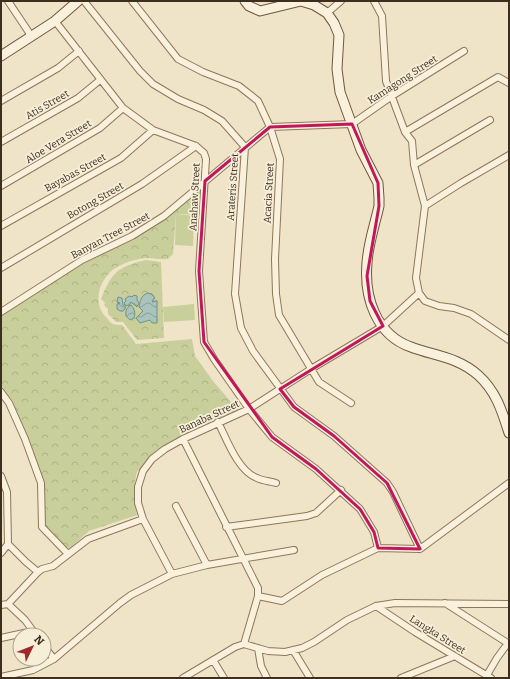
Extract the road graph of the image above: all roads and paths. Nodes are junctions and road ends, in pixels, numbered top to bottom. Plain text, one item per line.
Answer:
1 (8, 1) edge
2 (78, 1) edge
3 (84, 1) edge
4 (132, 1) edge
5 (245, 1) edge
6 (341, 1) edge
7 (374, 1) edge
8 (327, 13) junction
9 (55, 21) junction
10 (32, 37) junction
11 (464, 51) dead end
12 (79, 52) junction
13 (1, 56) edge
14 (100, 80) junction
15 (509, 83) edge
16 (392, 96) junction
17 (1, 101) edge
18 (123, 108) junction
19 (490, 120) dead end
20 (352, 124) junction
21 (270, 127) junction
22 (153, 130) junction
23 (405, 132) junction
24 (1, 142) edge
25 (196, 146) junction
26 (245, 147) junction
27 (509, 155) edge
28 (414, 165) junction
29 (205, 181) junction
30 (1, 186) edge
31 (425, 206) junction
32 (1, 226) edge
33 (1, 268) edge
34 (419, 293) junction
35 (1, 312) edge
36 (383, 326) junction
37 (509, 340) edge
38 (311, 369) junction
39 (280, 389) junction
40 (1, 392) edge
41 (351, 403) dead end
42 (249, 409) junction
43 (218, 422) junction
44 (509, 433) edge
45 (182, 439) junction
46 (1, 476) edge
47 (276, 483) dead end
48 (509, 483) edge
49 (341, 490) junction
50 (176, 506) dead end
51 (4, 510) edge
52 (143, 519) junction
53 (226, 527) junction
54 (8, 544) junction
55 (378, 548) junction
56 (420, 549) junction
57 (294, 550) dead end
58 (1, 553) edge
59 (68, 554) junction
60 (243, 559) junction
61 (207, 564) junction
62 (38, 572) junction
63 (172, 574) junction
64 (258, 596) junction
65 (446, 603) junction
66 (8, 604) junction
67 (509, 604) edge
68 (1, 605) edge
69 (376, 606) junction
70 (30, 627) edge
71 (12, 636) edge
72 (1, 638) edge
73 (244, 644) junction
74 (509, 644) edge
75 (258, 648) junction
76 (293, 650) junction
77 (52, 656) edge
78 (455, 656) junction
79 (54, 659) junction
80 (213, 660) junction
81 (1, 677) edge
82 (489, 677) edge
83 (183, 678) edge
84 (224, 678) edge
85 (267, 678) edge
86 (310, 678) edge
87 (401, 678) edge

1 - 10 street
2 - 9 street
3 - 26 street, Arateris Street
4 - 21 street, Acacia Street
5 - 8 street
6 - 8 street
7 - 16 street
8 - 20 street
9 - 10 street
9 - 12 street
10 - 13 street
11 - 16 street, Kamagong Street
12 - 14 street
12 - 17 street
14 - 18 street
14 - 24 street, Atis Street
15 - 23 street
16 - 20 street, Kamagong Street
16 - 23 street
18 - 22 street
18 - 30 street, Aloe Vera Street
19 - 28 street
20 - 21 street
20 - 36 street
21 - 26 street, Banyan Tree Street
21 - 38 street, Acacia Street
22 - 25 street
22 - 32 street, Bayabas Street
23 - 28 street
25 - 29 street, Anahaw Street
25 - 33 street, Botong Street
26 - 29 street, Banyan Tree Street
26 - 39 street, Arateris Street
27 - 31 street
28 - 31 street
29 - 35 street, Banyan Tree Street
29 - 42 street, Anahaw Street
31 - 34 street
34 - 36 street, Banaba Street
34 - 37 street
36 - 38 street, Banaba Street
36 - 44 street
38 - 39 street, Banaba Street
38 - 41 street, Acacia Street
39 - 42 street, Banaba Street
39 - 56 street, Arateris Street
40 - 59 street
42 - 43 street, Banaba Street
42 - 49 street, Anahaw Street
43 - 45 street, Banaba Street
43 - 47 street
45 - 52 street, Banaba Street
45 - 53 street
46 - 51 street
48 - 56 street
49 - 53 street
49 - 55 street, Anahaw Street
50 - 61 street
51 - 54 street
52 - 59 street
52 - 63 street, Banaba Street
53 - 60 street
54 - 58 street
54 - 62 street
55 - 56 street
55 - 64 street
57 - 60 street
59 - 62 street
60 - 61 street
60 - 64 street
61 - 63 street
62 - 66 street
63 - 79 street
64 - 73 street
65 - 67 street
65 - 69 street
65 - 74 street
66 - 68 street
66 - 70 street
69 - 76 street
69 - 78 street, Langka Street
71 - 72 street
73 - 75 street
73 - 80 street
74 - 82 street
75 - 76 street
75 - 85 street
76 - 86 street
77 - 79 street
78 - 82 street, Langka Street
78 - 87 street
79 - 81 street
80 - 83 street
80 - 84 street

